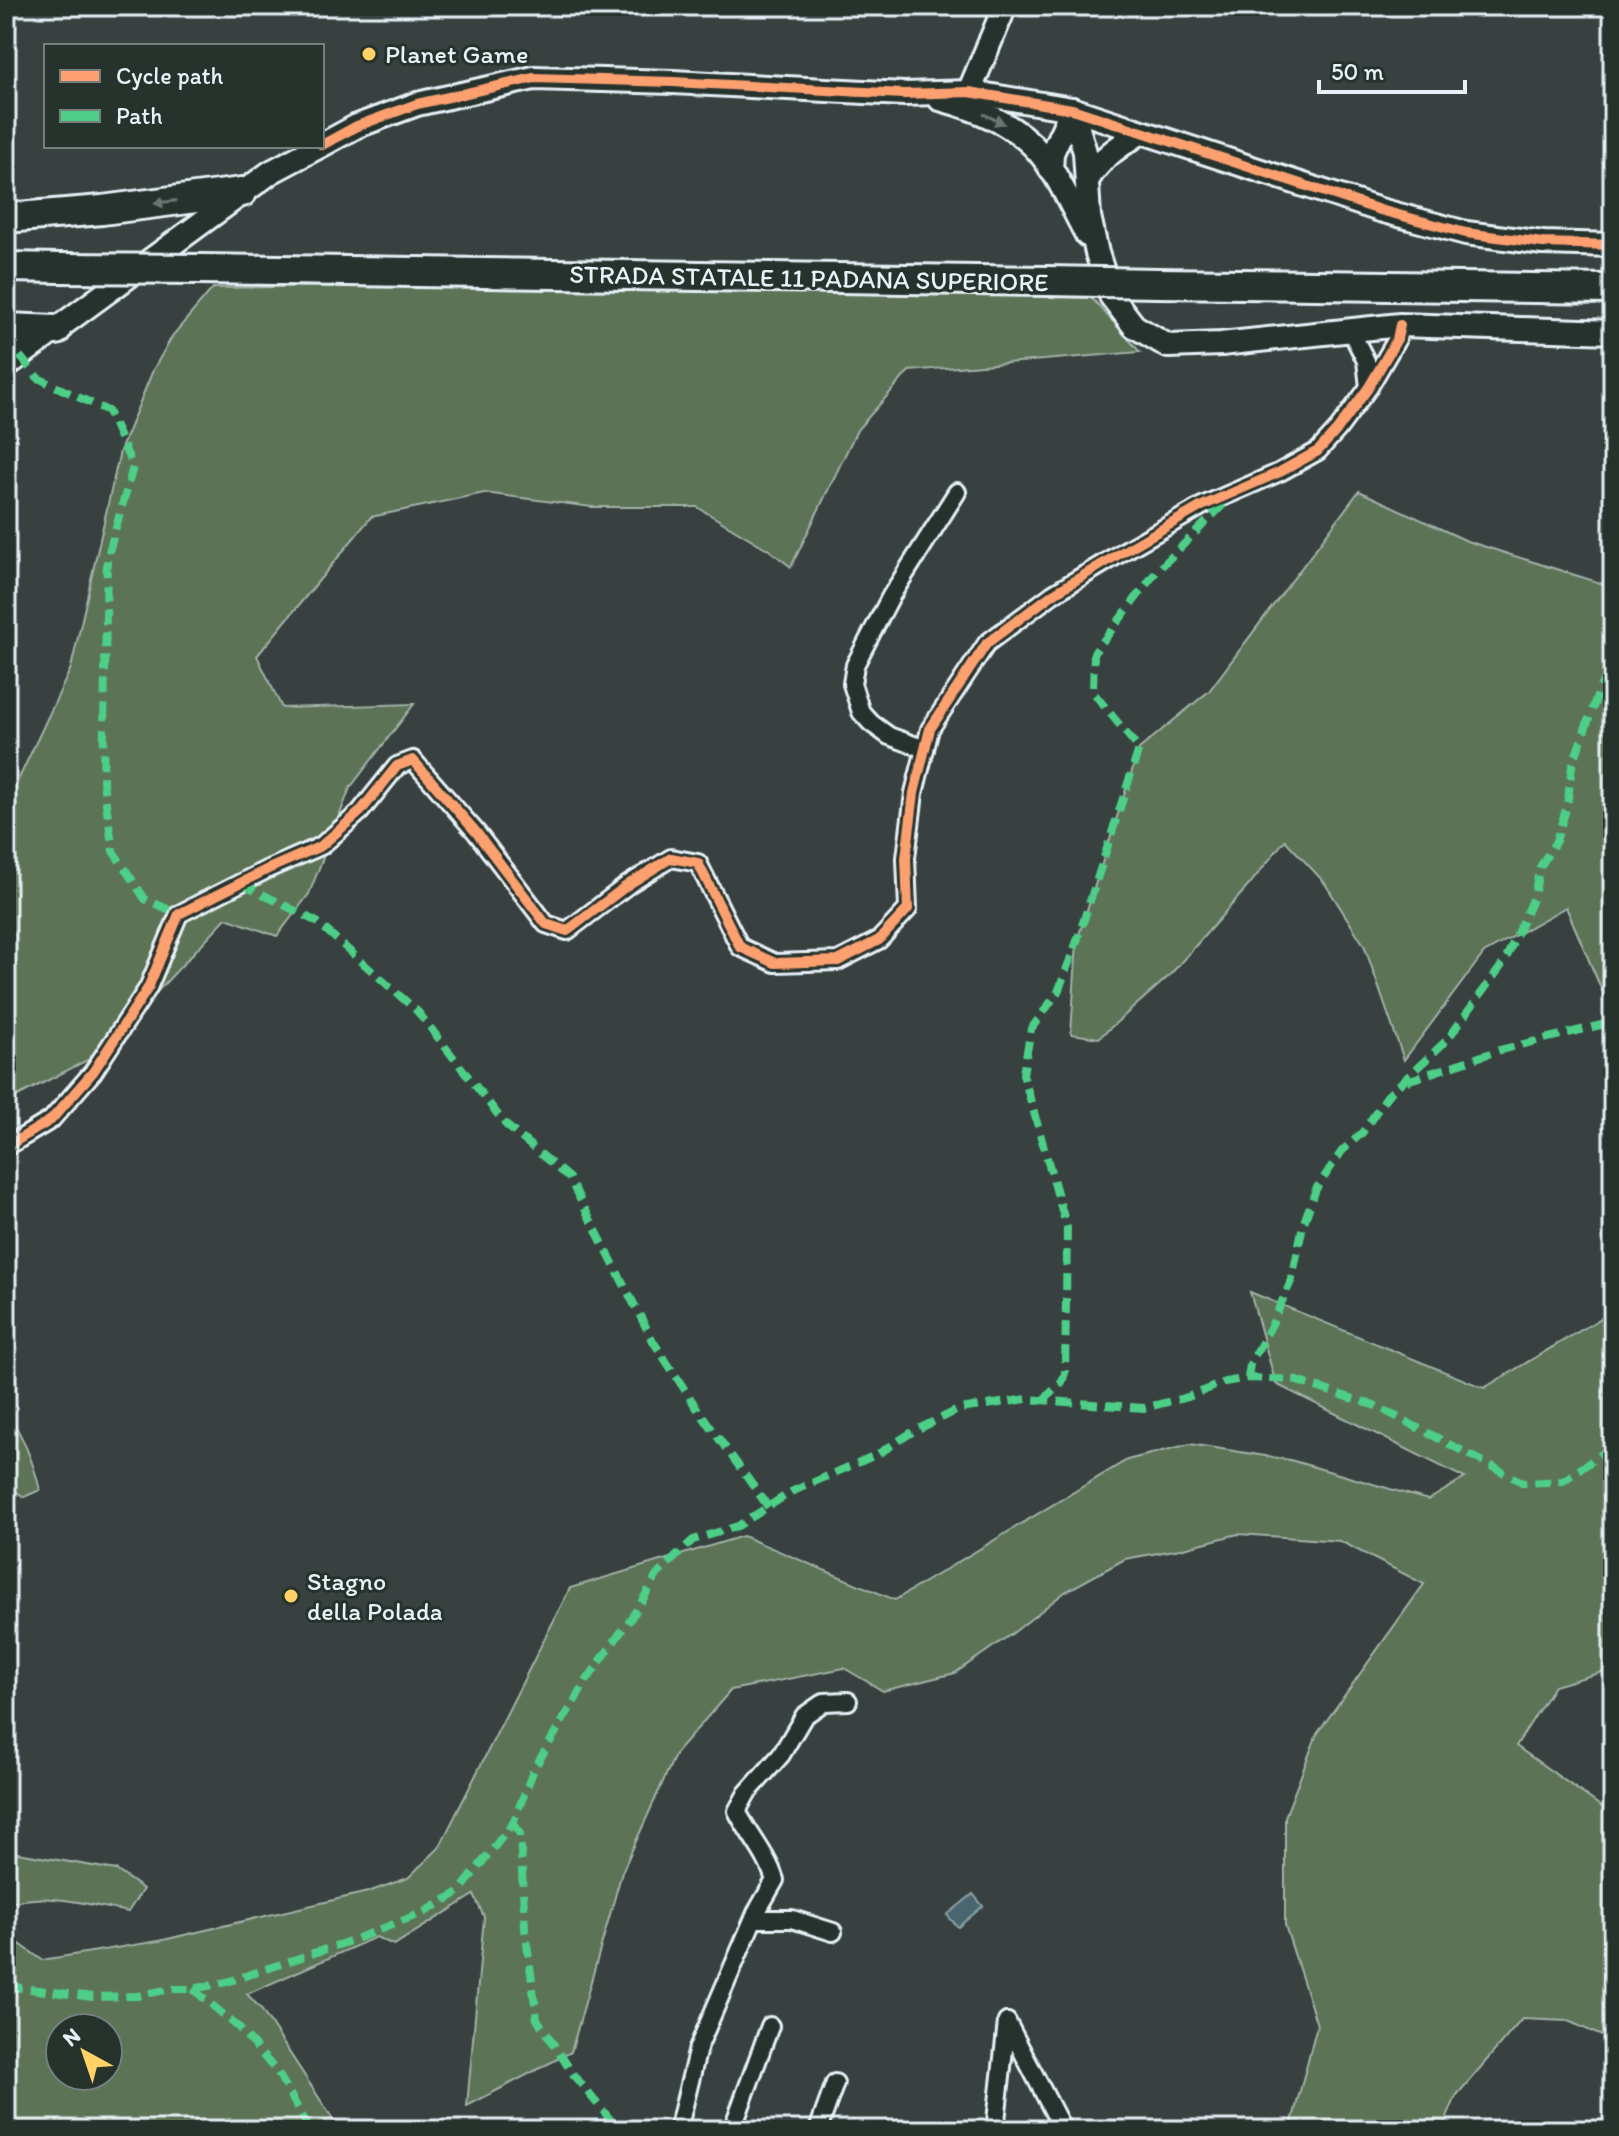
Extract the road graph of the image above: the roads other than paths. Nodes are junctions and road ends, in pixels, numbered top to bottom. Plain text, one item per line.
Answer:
1 (1005, 6) edge
2 (969, 92) junction
3 (920, 94) junction
4 (1072, 109) junction
5 (1140, 133) junction
6 (324, 143) edge
7 (315, 148) edge
8 (1051, 170) junction
9 (1088, 179) junction
10 (242, 192) junction
11 (6, 218) edge
12 (1613, 245) edge
13 (1097, 253) junction
14 (6, 267) edge
15 (1613, 289) edge
16 (1400, 325) junction
17 (6, 328) edge
18 (1350, 329) junction
19 (56, 330) junction
20 (1613, 332) edge
21 (6, 366) edge
22 (1369, 387) junction
23 (957, 492) dead end
24 (925, 749) junction
25 (6, 1147) edge
26 (848, 1701) dead end
27 (754, 1919) junction
28 (833, 1932) dead end
29 (770, 2026) dead end
30 (835, 2083) dead end
31 (678, 2130) edge
32 (732, 2130) edge
33 (818, 2130) edge
34 (995, 2130) edge
35 (1063, 2130) edge

1 - 2 street
2 - 3 street
2 - 4 street
3 - 6 street
3 -> 8 street
4 - 5 street
4 - 8 street
4 - 9 street
5 - 9 street
5 - 12 street
7 - 10 street
8 - 13 street
9 - 13 street
10 -> 11 highway
10 - 19 street
13 - 18 street
14 - 15 highway, STRADA STATALE 11 PADANA SUPERIORE, bridge
16 - 18 street
16 - 20 street
16 - 22 street
17 - 19 highway
18 - 22 street
19 - 21 street
22 - 24 street
23 - 24 street
24 - 25 street
26 - 27 street
27 - 28 street
27 - 31 street
29 - 32 street
30 - 33 street
34 - 35 street

